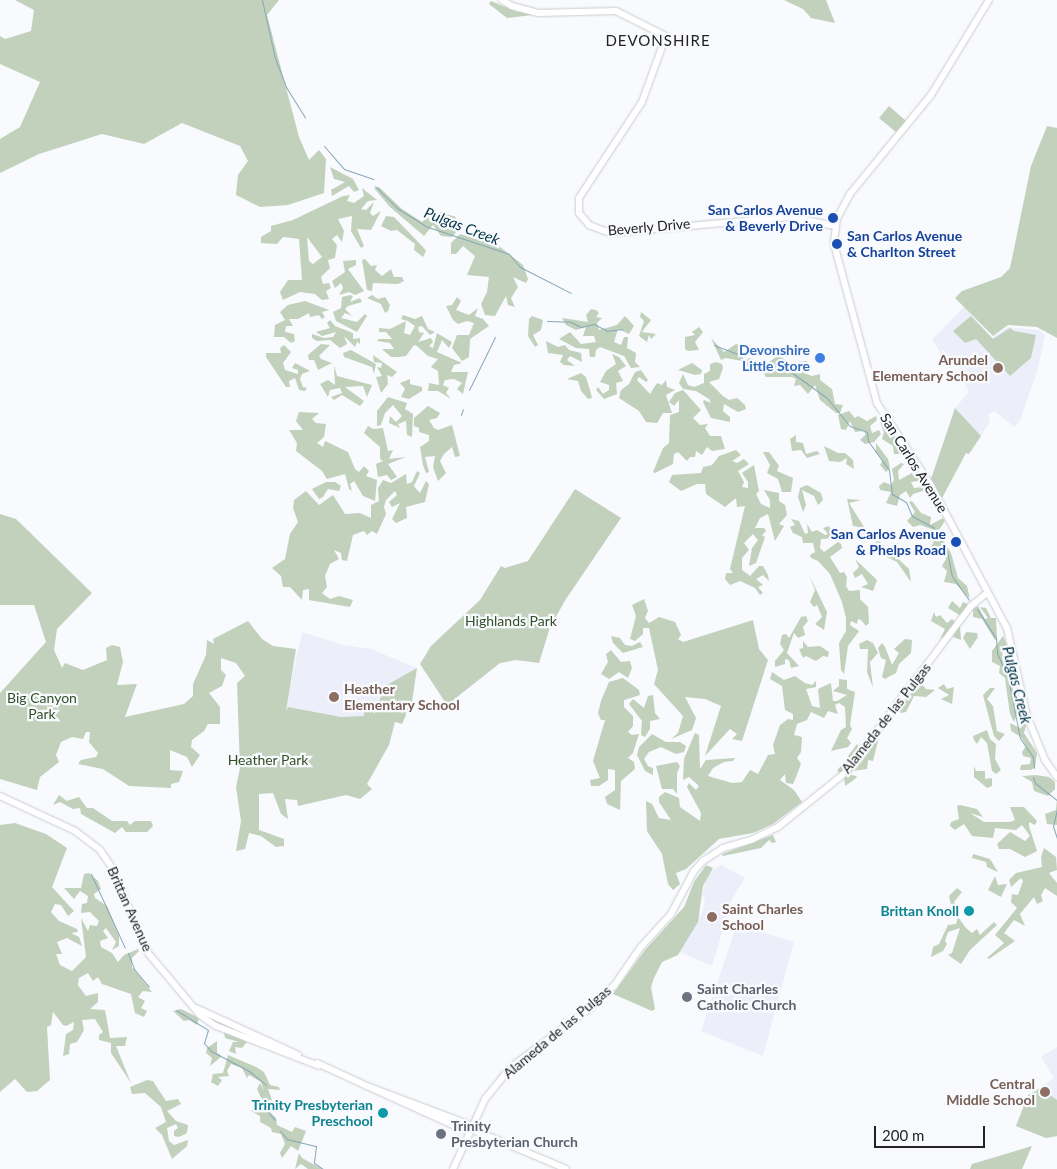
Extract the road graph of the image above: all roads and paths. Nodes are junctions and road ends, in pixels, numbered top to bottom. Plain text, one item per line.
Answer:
1 (502, 0) edge
2 (989, 0) edge
3 (835, 226) junction
4 (987, 593) junction
5 (1057, 777) edge
6 (0, 796) edge
7 (469, 1128) junction
8 (453, 1169) edge
9 (566, 1169) edge

1 - 3 main road, Beverly Drive
2 - 3 main road, San Carlos Avenue
3 - 4 main road, San Carlos Avenue
4 - 5 main road, San Carlos Avenue
4 - 7 main road, Alameda de las Pulgas
6 - 7 main road, Brittan Avenue
7 - 8 main road, Alameda de las Pulgas
7 - 9 main road, Brittan Avenue

